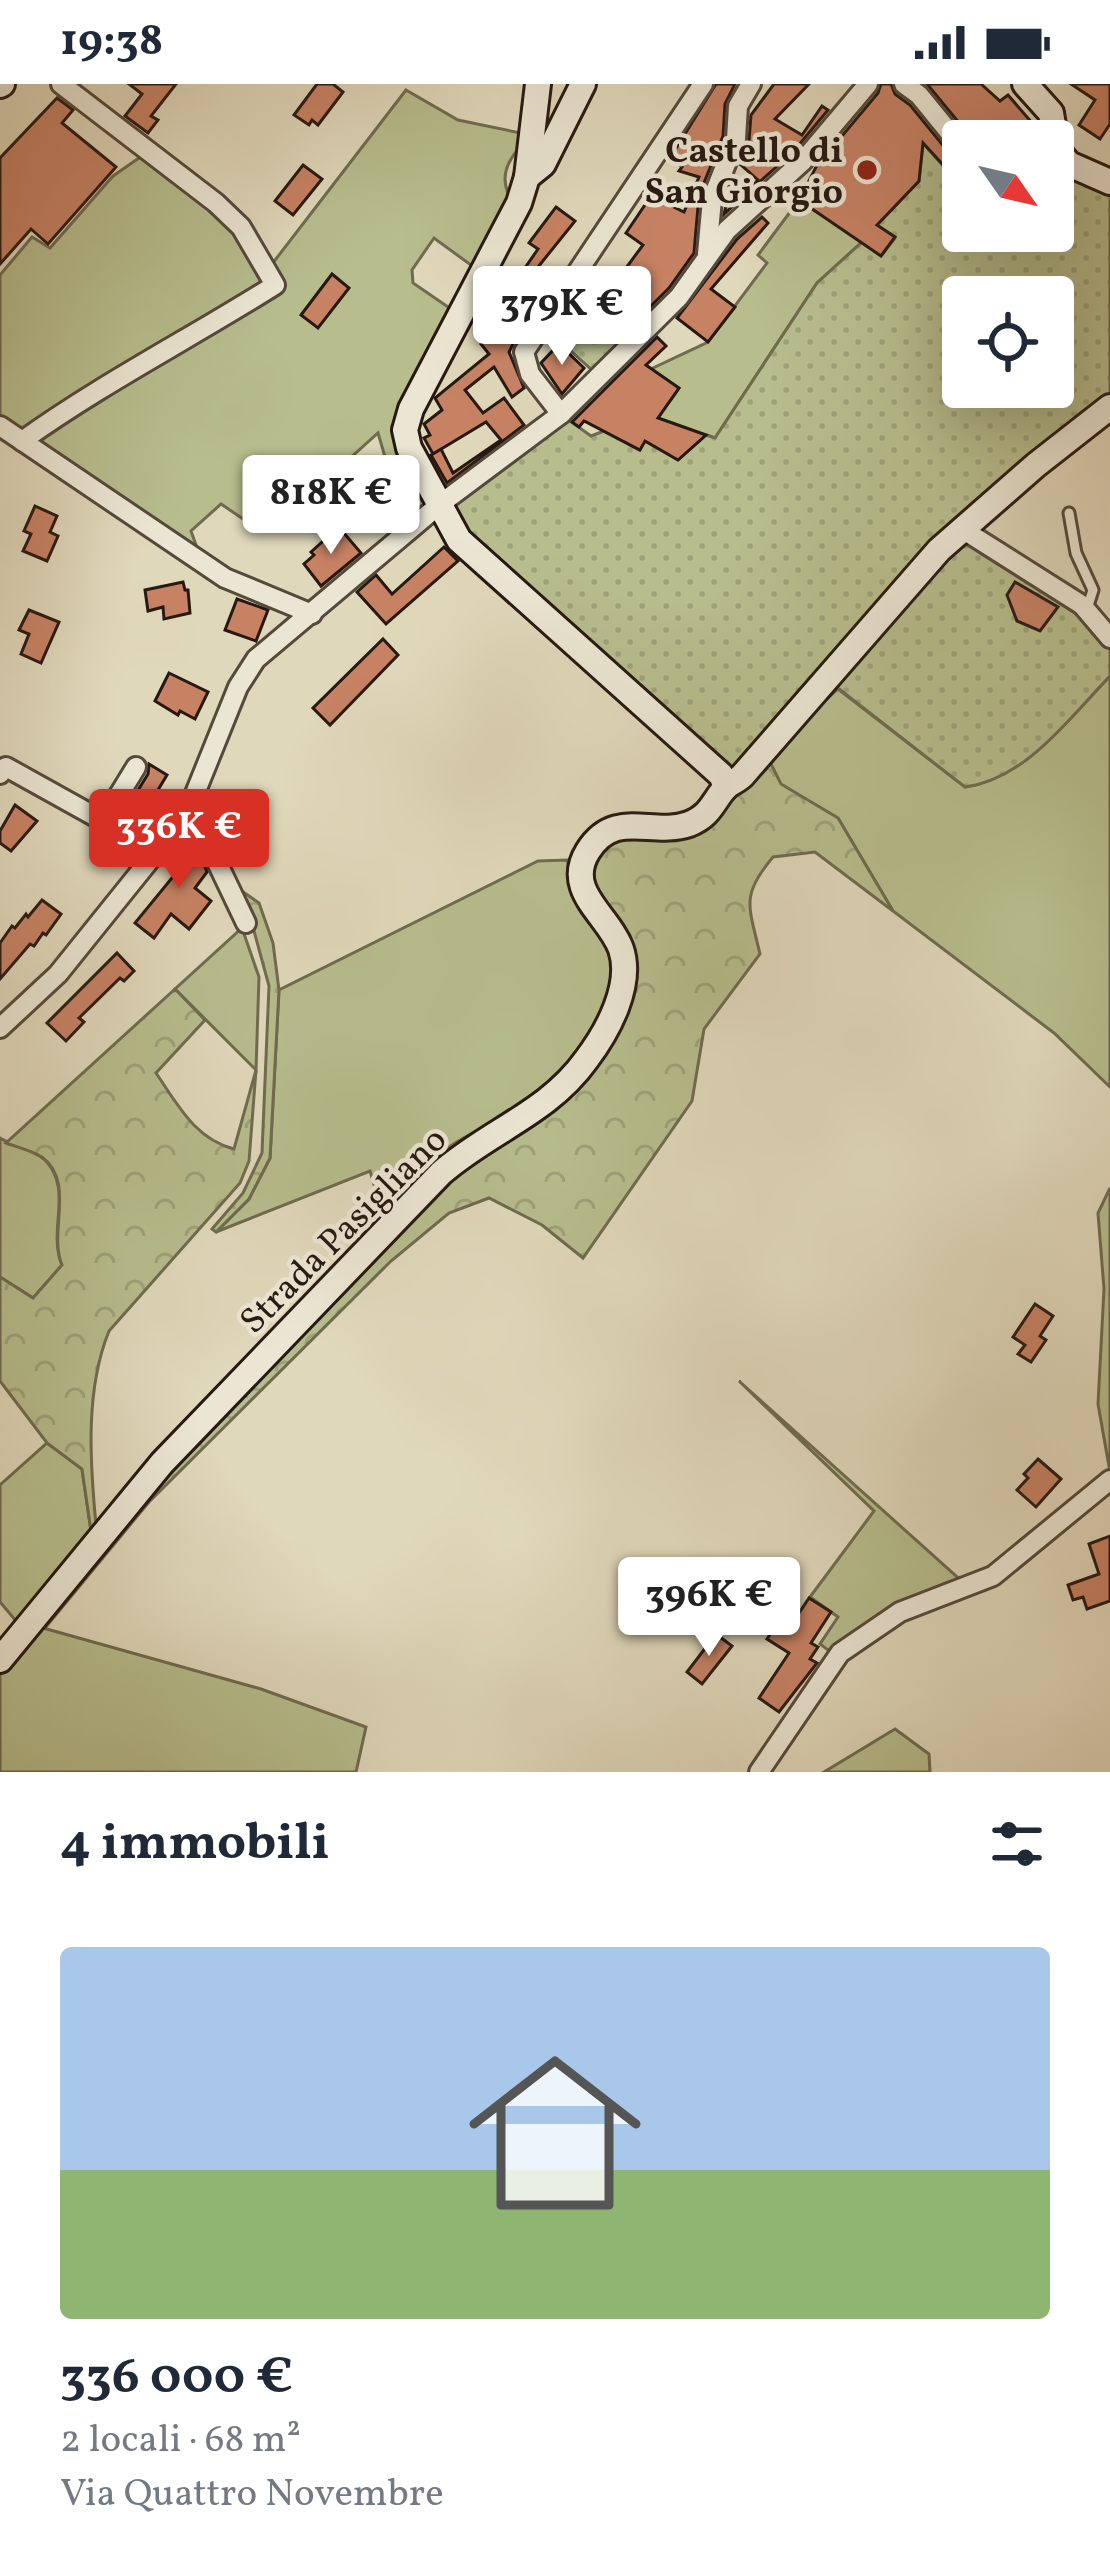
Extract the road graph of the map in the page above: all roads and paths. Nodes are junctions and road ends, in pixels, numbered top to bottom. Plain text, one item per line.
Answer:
1 (61, 84) edge
2 (538, 84) edge
3 (584, 84) edge
4 (703, 84) edge
5 (751, 84) edge
6 (868, 84) edge
7 (904, 84) edge
8 (1009, 84) edge
9 (1025, 84) edge
10 (1042, 120) edge
11 (1052, 120) edge
12 (942, 123) edge
13 (1074, 166) edge
14 (527, 177) junction
15 (1110, 182) edge
16 (706, 254) junction
17 (1110, 407) edge
18 (561, 414) junction
19 (0, 426) edge
20 (22, 441) junction
21 (439, 505) junction
22 (1070, 513) dead end
23 (962, 529) junction
24 (1087, 610) junction
25 (312, 614) junction
26 (1110, 638) edge
27 (136, 766) dead end
28 (2, 769) edge
29 (726, 787) junction
30 (194, 796) junction
31 (103, 821) junction
32 (157, 851) junction
33 (246, 923) dead end
34 (0, 1028) edge
35 (1110, 1480) edge
36 (0, 1660) edge
37 (759, 1772) edge

1 - 20 street
2 - 14 street
3 - 14 street
4 - 18 street
5 - 16 street
6 - 16 street
7 - 12 street
8 - 10 street
9 - 11 street
13 - 15 street
14 - 21 street
16 - 18 street
17 - 23 street
18 - 21 street
19 - 20 street
20 - 25 street
21 - 25 street
21 - 29 street
22 - 24 lane
23 - 24 street
23 - 29 street
24 - 26 street
25 - 30 street
27 - 31 street
28 - 31 street
29 - 36 street, Strada Pasigliano
30 - 32 street
30 - 33 street
31 - 32 street
32 - 34 street
35 - 37 street

